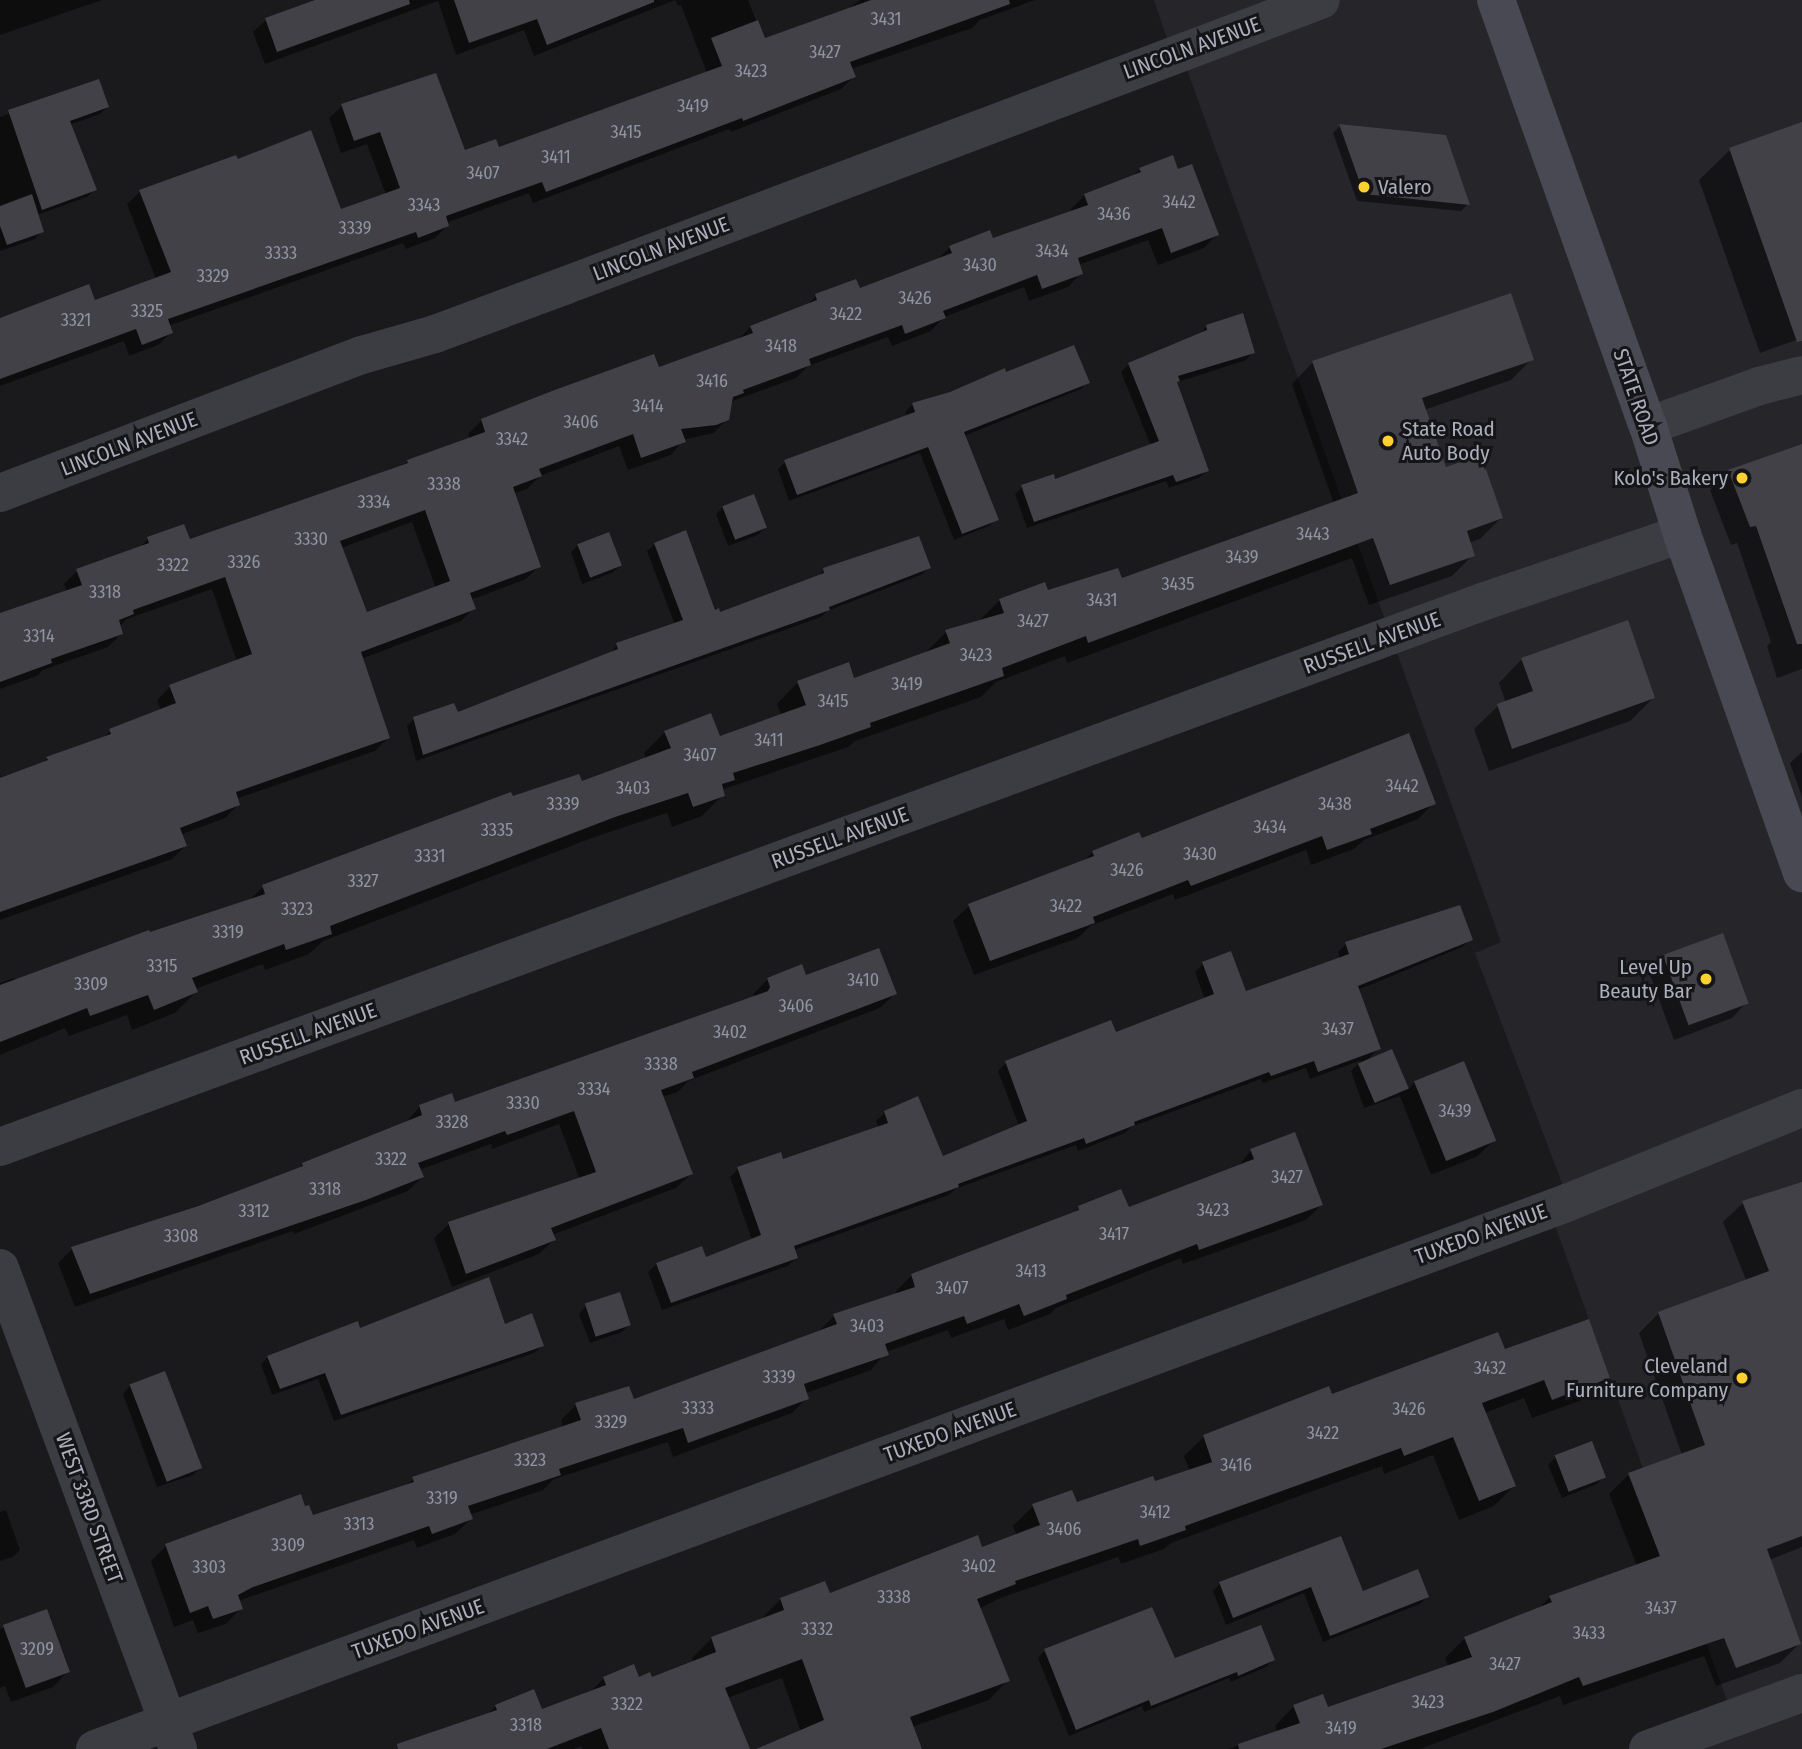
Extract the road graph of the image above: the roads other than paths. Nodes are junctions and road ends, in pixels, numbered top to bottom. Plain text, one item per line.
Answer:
1 (1321, 0) edge
2 (1496, 0) edge
3 (1802, 375) edge
4 (1648, 426) junction
5 (0, 493) edge
6 (1682, 534) junction
7 (1802, 873) edge
8 (1802, 1108) edge
9 (0, 1147) edge
10 (0, 1268) edge
11 (1802, 1693) edge
12 (172, 1736) edge
13 (95, 1749) edge
14 (1648, 1749) edge

1 - 5 street, LINCOLN AVENUE
2 - 4 main road, STATE ROAD
3 - 4 street
4 - 6 main road, STATE ROAD
6 - 7 main road, STATE ROAD
6 - 9 street, RUSSELL AVENUE
8 - 12 street, TUXEDO AVENUE
10 - 12 street, WEST 33RD STREET
11 - 14 street
12 - 13 street, TUXEDO AVENUE

